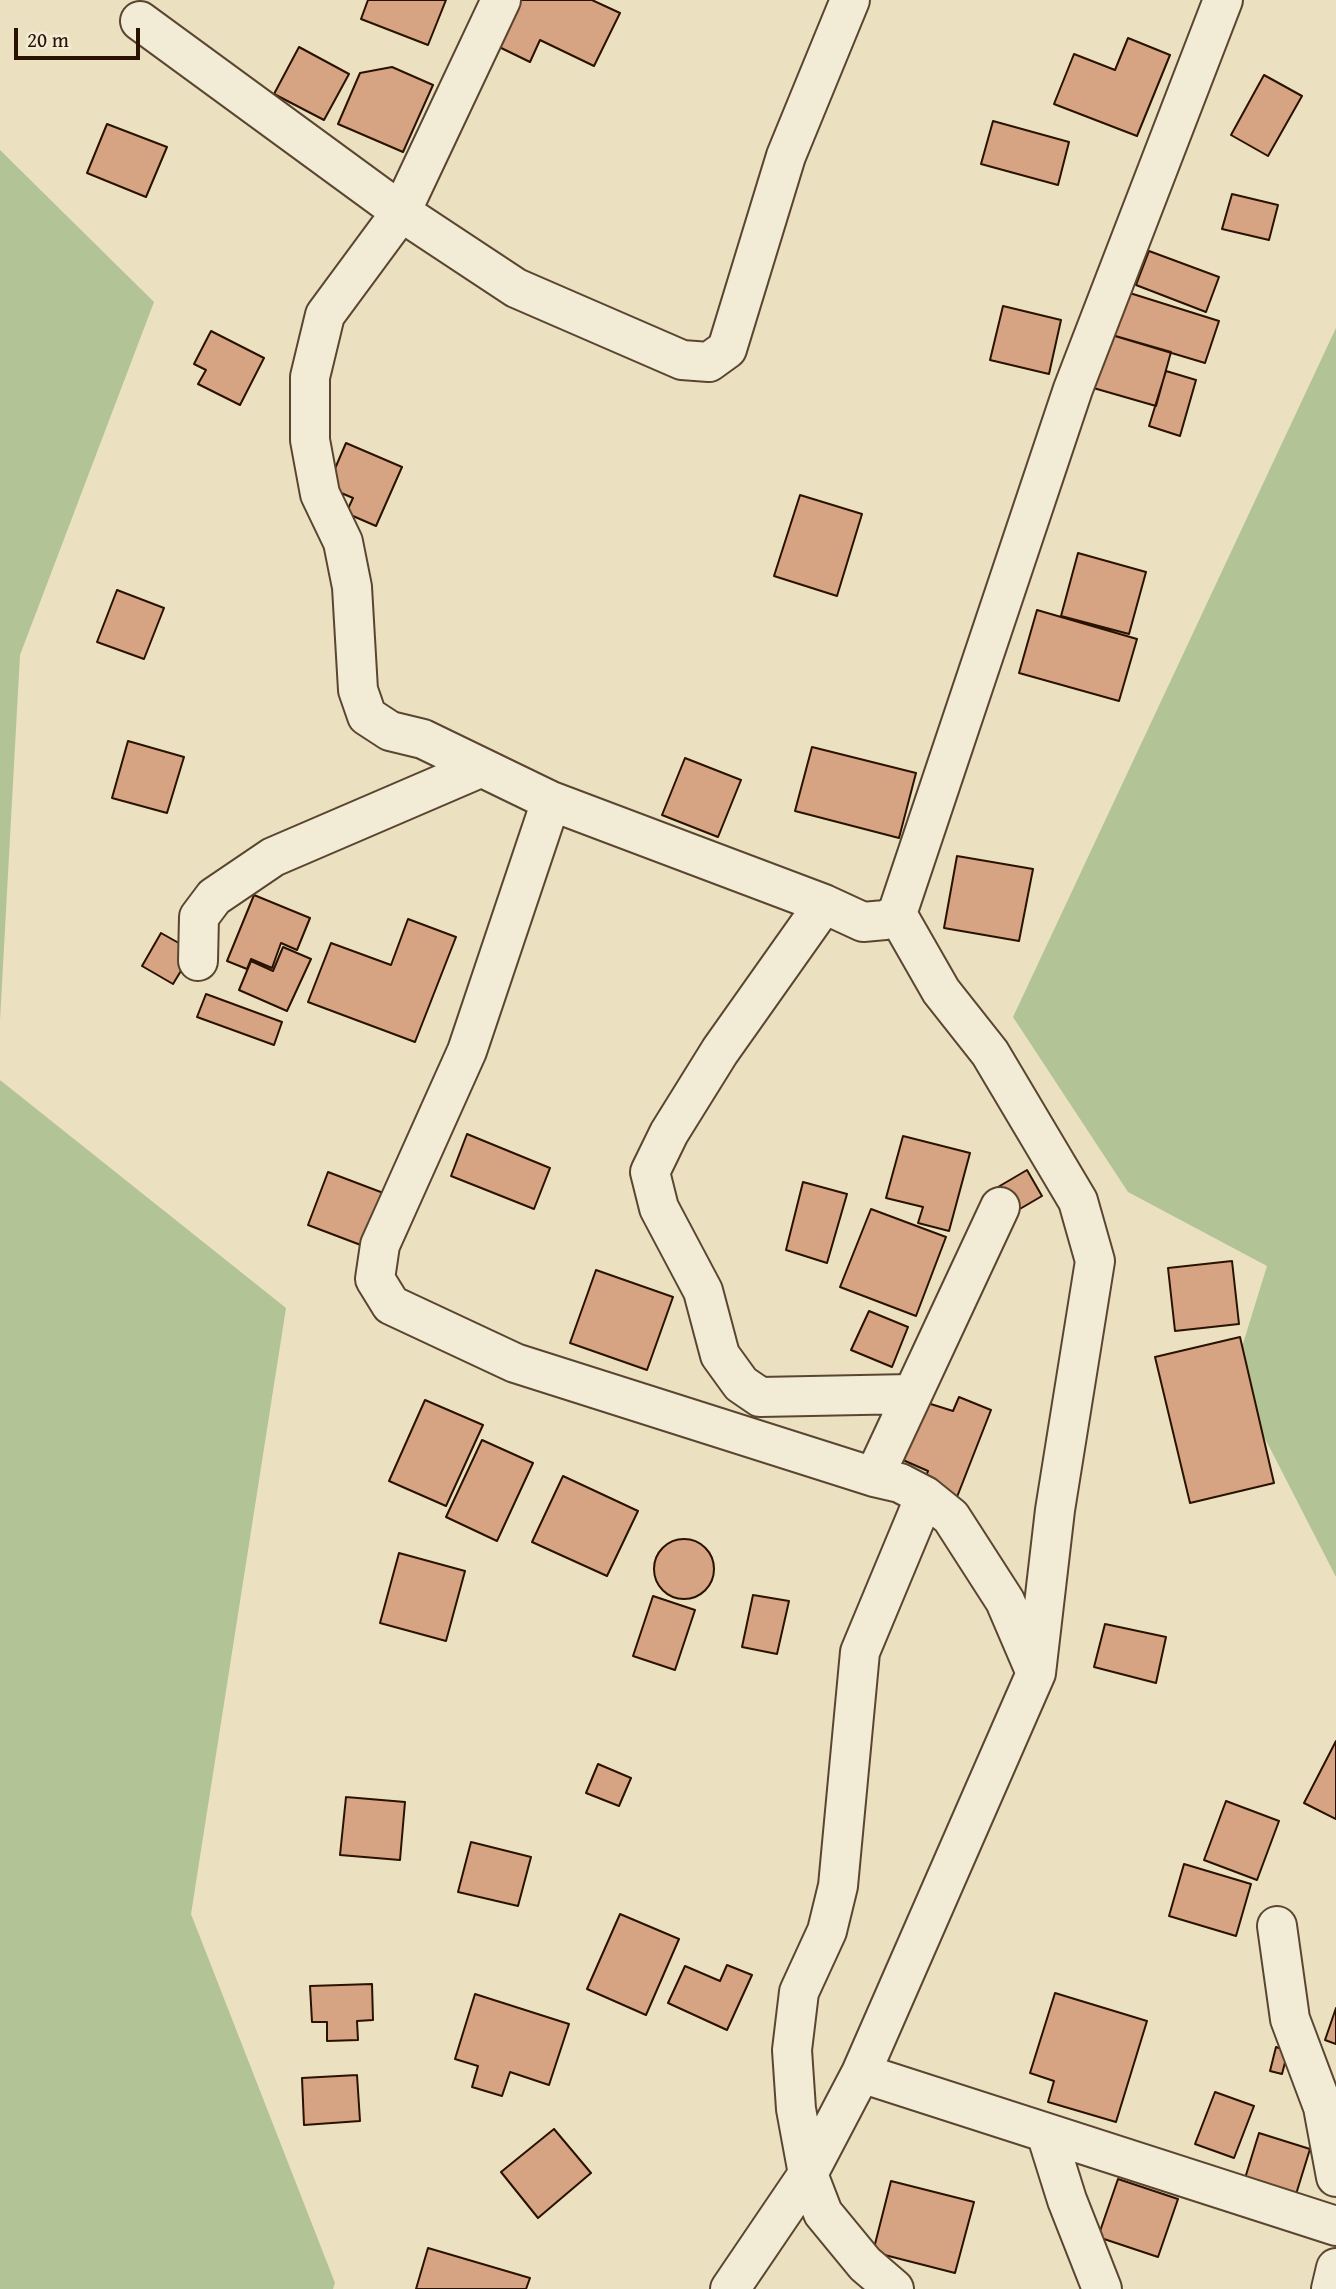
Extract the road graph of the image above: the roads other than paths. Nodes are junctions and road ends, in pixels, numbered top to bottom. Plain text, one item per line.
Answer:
1 (501, 0) edge
2 (850, 0) edge
3 (1223, 0) edge
4 (140, 22) dead end
5 (401, 212) junction
6 (480, 768) junction
7 (551, 801) junction
8 (824, 904) junction
9 (897, 914) junction
10 (198, 961) dead end
11 (1000, 1207) dead end
12 (911, 1394) junction
13 (874, 1477) junction
14 (926, 1496) junction
15 (1036, 1673) junction
16 (1277, 1926) dead end
17 (861, 2073) junction
18 (1046, 2133) junction
19 (808, 2175) junction
20 (1336, 2177) edge
21 (1336, 2226) edge
22 (1336, 2268) edge
23 (730, 2289) edge
24 (894, 2289) edge
25 (1102, 2289) edge
26 (1331, 2289) edge

1 - 5 street
2 - 5 street
3 - 9 street
4 - 5 street
5 - 6 street
6 - 7 street
6 - 10 street
7 - 8 street
7 - 13 street
8 - 9 street
8 - 12 street
9 - 15 street
11 - 12 street
12 - 13 street
13 - 14 street
14 - 15 street
14 - 19 street
15 - 17 street
16 - 20 street
17 - 18 street
17 - 19 street
18 - 21 street
18 - 25 street
19 - 23 street
19 - 24 street
22 - 26 street

